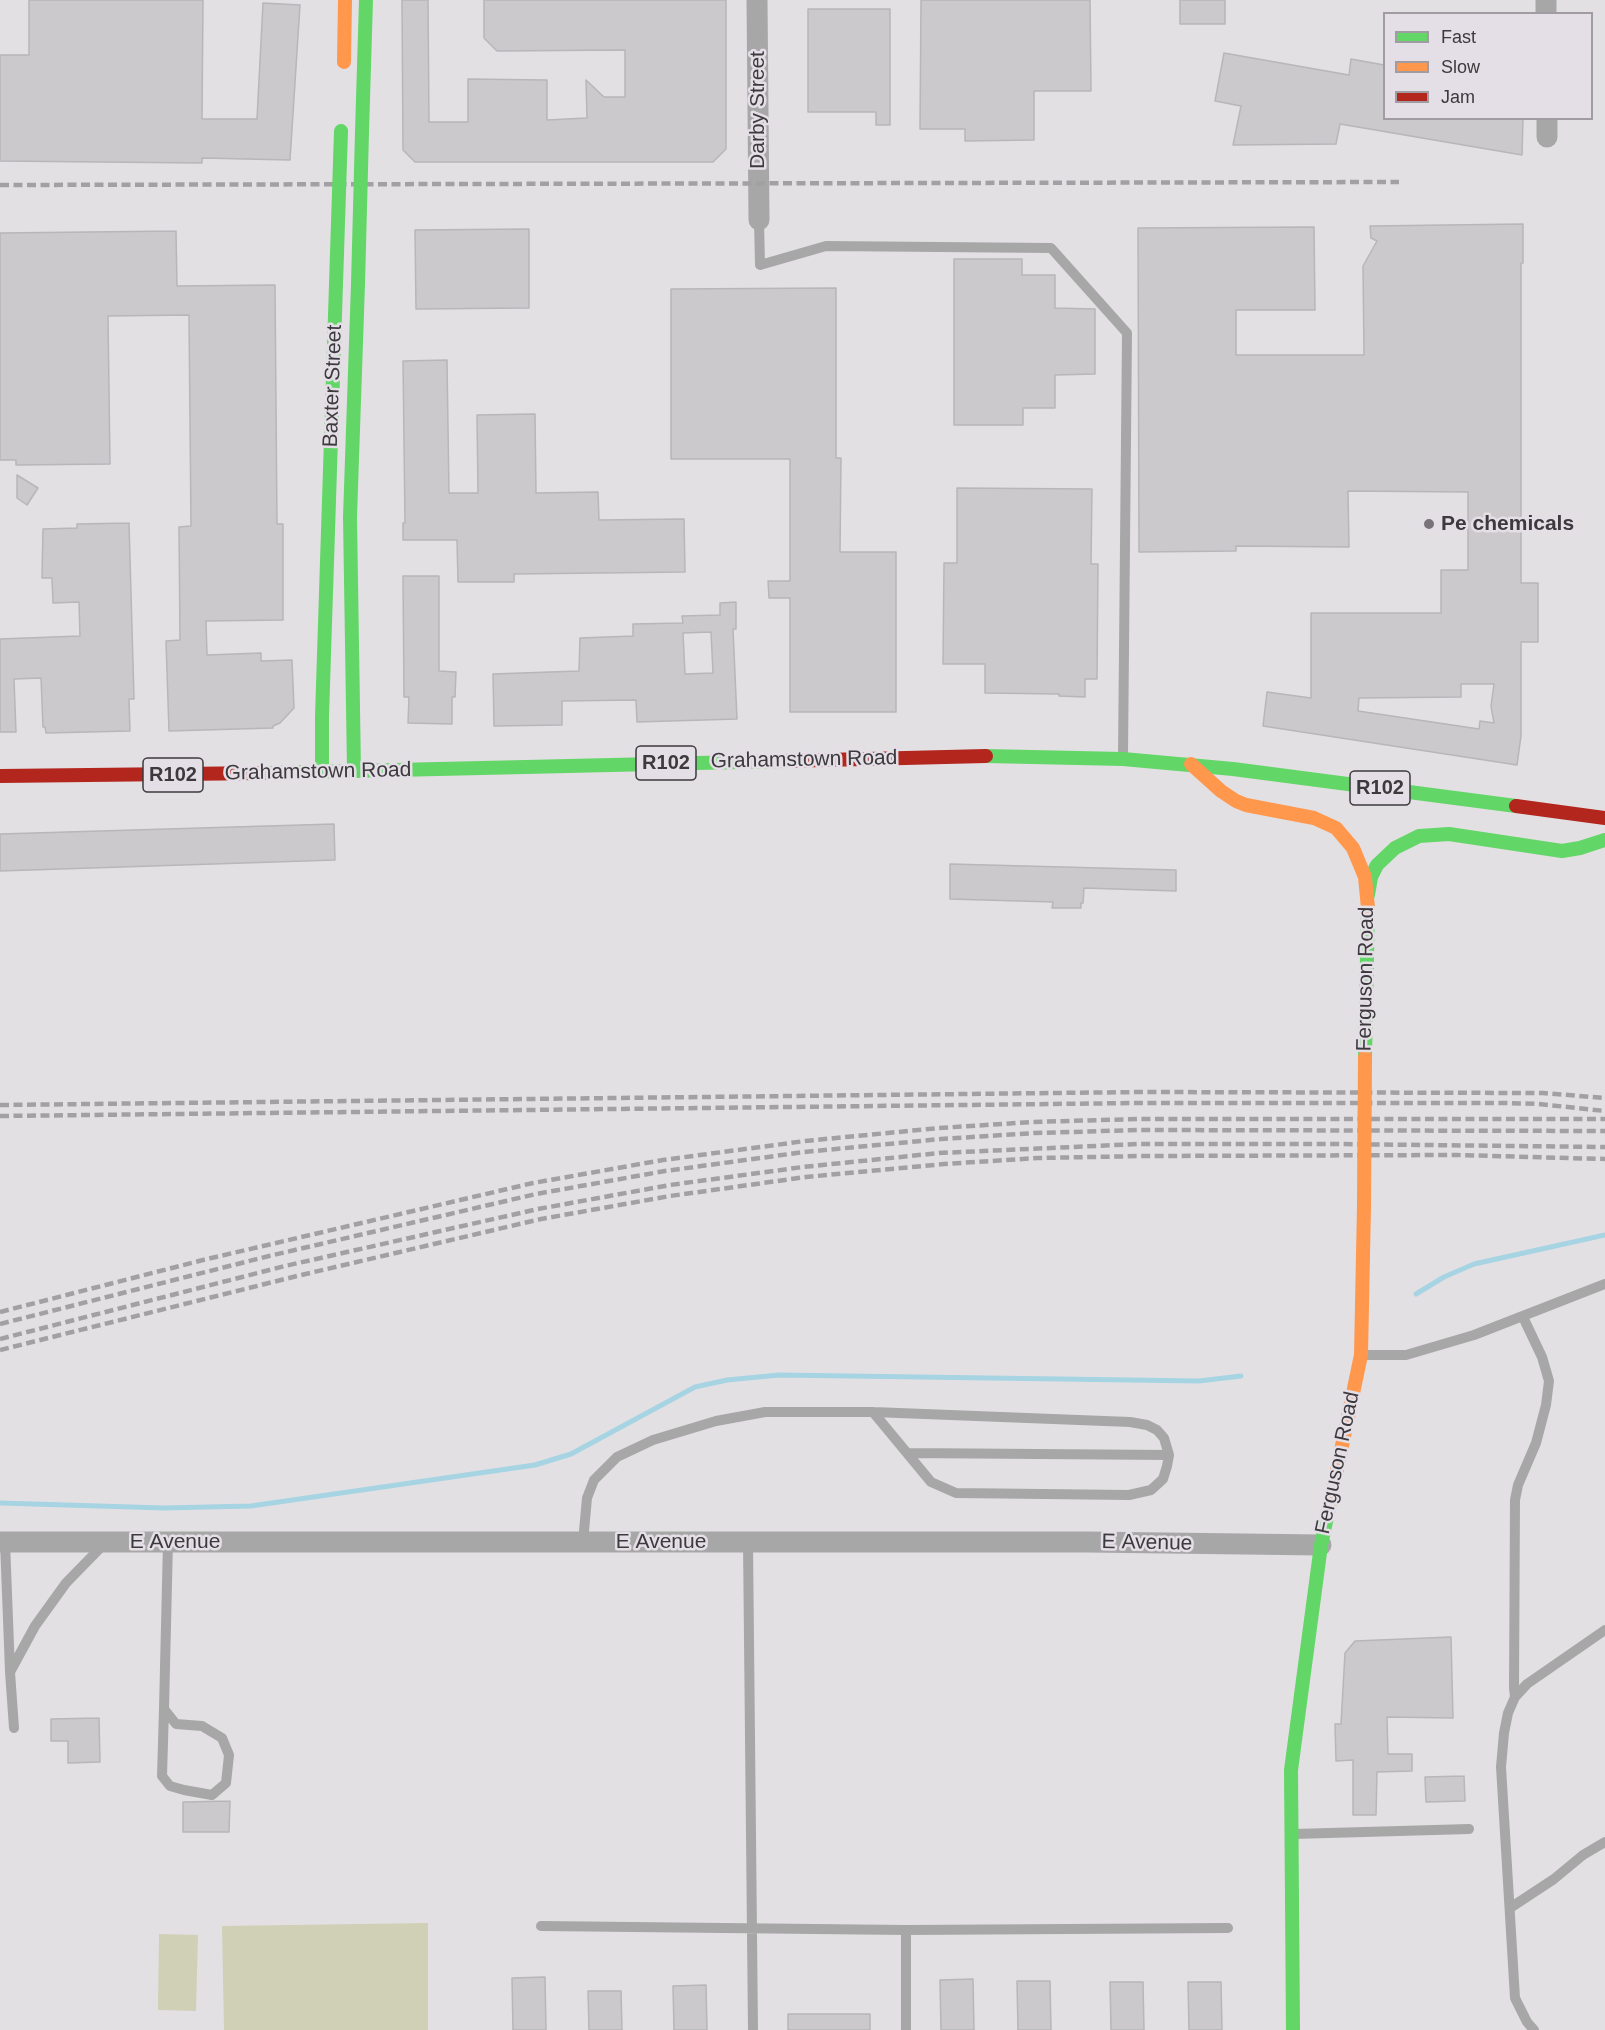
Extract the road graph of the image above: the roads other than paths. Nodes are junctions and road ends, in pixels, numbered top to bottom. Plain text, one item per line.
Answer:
1 (345, 0) edge
2 (366, 0) edge
3 (757, 0) edge
4 (343, 72) dead end
5 (342, 125) dead end
6 (759, 220) joint
7 (1123, 759) junction
8 (1191, 764) junction
9 (354, 771) junction
10 (322, 772) junction
11 (0, 776) edge
12 (1605, 818) edge
13 (1605, 840) edge
14 (1368, 895) junction
15 (1605, 1284) edge
16 (1523, 1317) junction
17 (1361, 1355) junction
18 (873, 1412) junction
19 (907, 1453) junction
20 (1168, 1455) junction
21 (3, 1542) edge
22 (106, 1542) junction
23 (168, 1542) junction
24 (583, 1542) junction
25 (748, 1542) junction
26 (1322, 1545) junction
27 (1605, 1630) edge
28 (10, 1672) junction
29 (1515, 1697) junction
30 (164, 1709) junction
31 (14, 1728) dead end
32 (1469, 1829) dead end
33 (1291, 1834) junction
34 (1605, 1842) edge
35 (1510, 1908) junction
36 (541, 1926) dead end
37 (753, 1928) junction
38 (1228, 1928) dead end
39 (906, 1930) junction
40 (753, 2030) edge
41 (906, 2030) edge
42 (1293, 2030) edge
43 (1534, 2030) edge

1 - 4 main road
2 - 9 main road, Baxter Street, bridge
3 - 6 street, Darby Street
5 - 10 main road, Baxter Street, bridge
6 - 7 lane
7 - 8 main road, Grahamstown Road / R102
7 - 9 main road, Grahamstown Road / R102
8 - 12 main road, Grahamstown Road / R102
8 - 14 main road, Ferguson Road
9 - 10 main road, Grahamstown Road / R102
10 - 11 main road, Grahamstown Road / R102
13 - 14 main road, Ferguson Road
14 - 17 main road, Ferguson Road, bridge
15 - 16 lane
16 - 17 lane
16 - 29 lane
17 - 26 main road, Ferguson Road
18 - 19 lane
18 - 20 lane
18 - 24 lane
19 - 20 lane
19 - 20 lane
21 - 22 street, E Avenue
21 - 28 lane
22 - 23 street, E Avenue
22 - 28 lane
23 - 24 street, E Avenue
23 - 30 lane
24 - 25 street, E Avenue
25 - 26 street, E Avenue
25 - 37 lane
26 - 33 main road, Ferguson Road
27 - 29 lane
28 - 31 lane
29 - 35 lane
30 - 30 lane
32 - 33 lane
33 - 42 main road, Ferguson Road
34 - 35 lane
35 - 43 lane
36 - 37 lane
37 - 39 lane
37 - 40 lane
38 - 39 lane
39 - 41 lane

